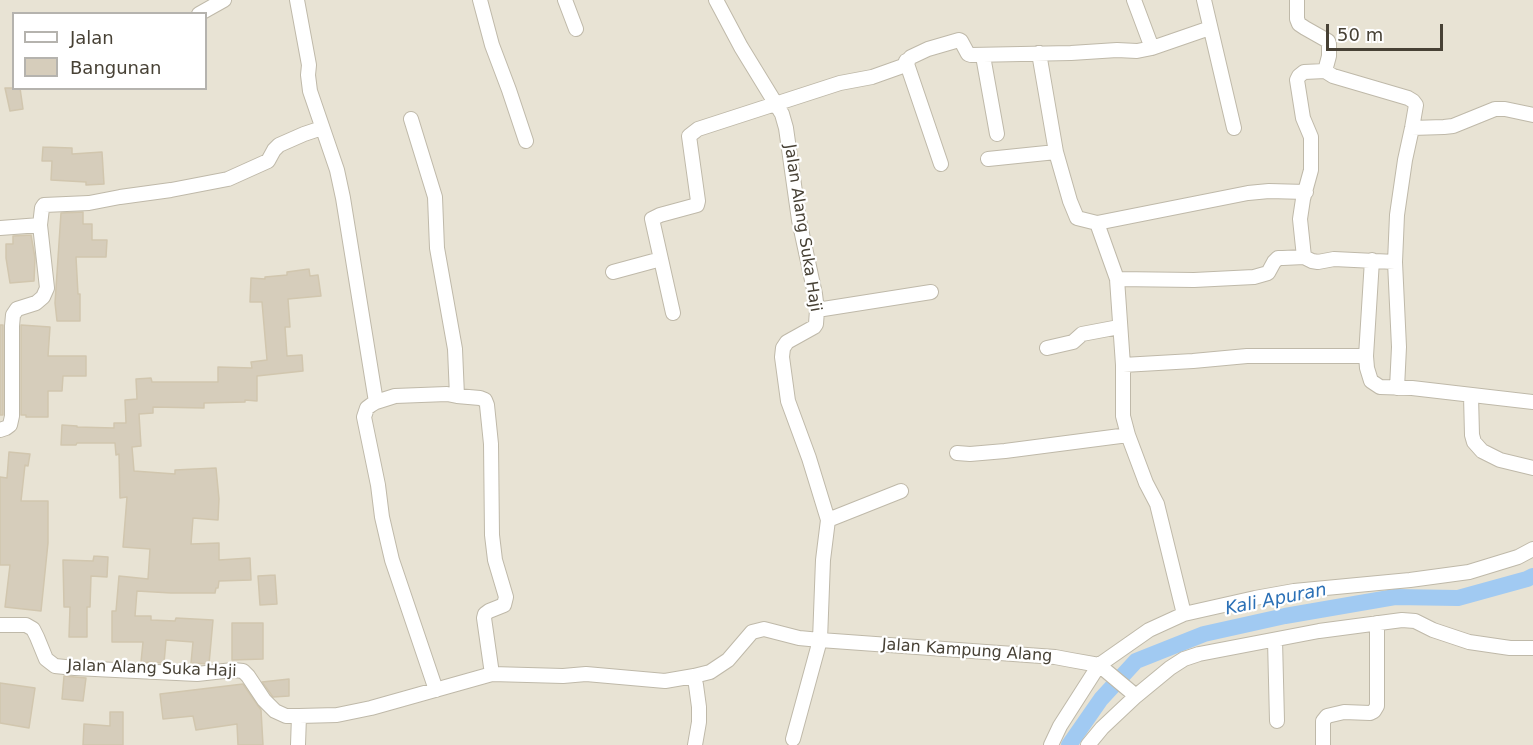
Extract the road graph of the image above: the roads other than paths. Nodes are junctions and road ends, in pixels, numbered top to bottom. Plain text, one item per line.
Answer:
1 (224, 0) edge
2 (297, 0) edge
3 (480, 0) edge
4 (566, 0) edge
5 (716, 0) edge
6 (1134, 0) edge
7 (1204, 0) edge
8 (1297, 0) edge
9 (203, 12) edge
10 (1210, 28) junction
11 (576, 29) dead end
12 (1152, 48) junction
13 (1039, 52) junction
14 (983, 56) junction
15 (906, 61) junction
16 (1325, 71) junction
17 (776, 103) junction
18 (1533, 115) edge
19 (411, 119) dead end
20 (322, 128) junction
21 (1234, 128) dead end
22 (1412, 128) junction
23 (997, 134) dead end
24 (526, 141) dead end
25 (1056, 152) junction
26 (988, 159) dead end
27 (941, 164) dead end
28 (1306, 192) junction
29 (1097, 224) junction
30 (40, 225) junction
31 (0, 228) edge
32 (1304, 257) junction
33 (660, 259) junction
34 (1372, 260) junction
35 (1395, 262) junction
36 (613, 272) dead end
37 (1117, 279) junction
38 (931, 292) dead end
39 (817, 310) junction
40 (673, 314) dead end
41 (1119, 327) junction
42 (1047, 348) dead end
43 (1366, 356) junction
44 (1123, 365) junction
45 (1397, 388) junction
46 (457, 396) junction
47 (1471, 396) junction
48 (376, 402) junction
49 (1533, 402) edge
50 (0, 430) edge
51 (1128, 435) junction
52 (957, 453) dead end
53 (1533, 468) edge
54 (901, 491) dead end
55 (828, 520) junction
56 (1533, 549) edge
57 (1184, 614) junction
58 (1377, 623) junction
59 (0, 625) edge
60 (820, 640) junction
61 (1275, 640) junction
62 (1533, 648) edge
63 (1105, 670) junction
64 (492, 674) junction
65 (694, 676) junction
66 (436, 690) junction
67 (1131, 692) junction
68 (299, 716) junction
69 (1277, 721) dead end
70 (793, 739) dead end
71 (298, 745) edge
72 (695, 745) edge
73 (1051, 745) edge
74 (1088, 745) edge
75 (1323, 745) edge

1 - 9 street
2 - 20 street
3 - 24 street
4 - 11 street
5 - 17 street, Jalan Alang Suka Haji
6 - 12 street
7 - 10 street
8 - 16 street
10 - 12 street
10 - 21 street
12 - 13 street
13 - 14 street
13 - 25 street
14 - 15 street
14 - 23 street
15 - 17 street
15 - 27 street
16 - 22 street
16 - 28 street
17 - 33 street
17 - 39 street, Jalan Alang Suka Haji
18 - 22 street
19 - 46 street
20 - 30 street
20 - 48 street
22 - 35 street
25 - 26 street
25 - 29 street
28 - 29 street
28 - 32 street
29 - 37 street
30 - 31 street
30 - 50 street
32 - 34 street
32 - 37 street
33 - 36 street
33 - 40 street
34 - 35 street
34 - 43 street
35 - 45 street
37 - 41 street
38 - 39 street
39 - 55 street, Jalan Alang Suka Haji
41 - 42 street
41 - 44 street
43 - 44 street
43 - 45 street
44 - 51 street
45 - 47 street
46 - 48 street
46 - 64 street
47 - 49 street
47 - 53 street
48 - 66 street
51 - 52 street
51 - 57 street
54 - 55 street
55 - 60 street, Jalan Alang Suka Haji
56 - 57 street
57 - 63 street
58 - 61 street
58 - 62 street
58 - 75 street
59 - 68 street, Jalan Alang Suka Haji
60 - 63 street, Jalan Kampung Alang
60 - 65 street, Jalan Alang Suka Haji
60 - 70 street
61 - 67 street
61 - 69 street
63 - 67 street
63 - 73 street
64 - 65 street, Jalan Alang Suka Haji
64 - 66 street, Jalan Alang Suka Haji
65 - 72 street
66 - 68 street, Jalan Alang Suka Haji
67 - 74 street
68 - 71 street

